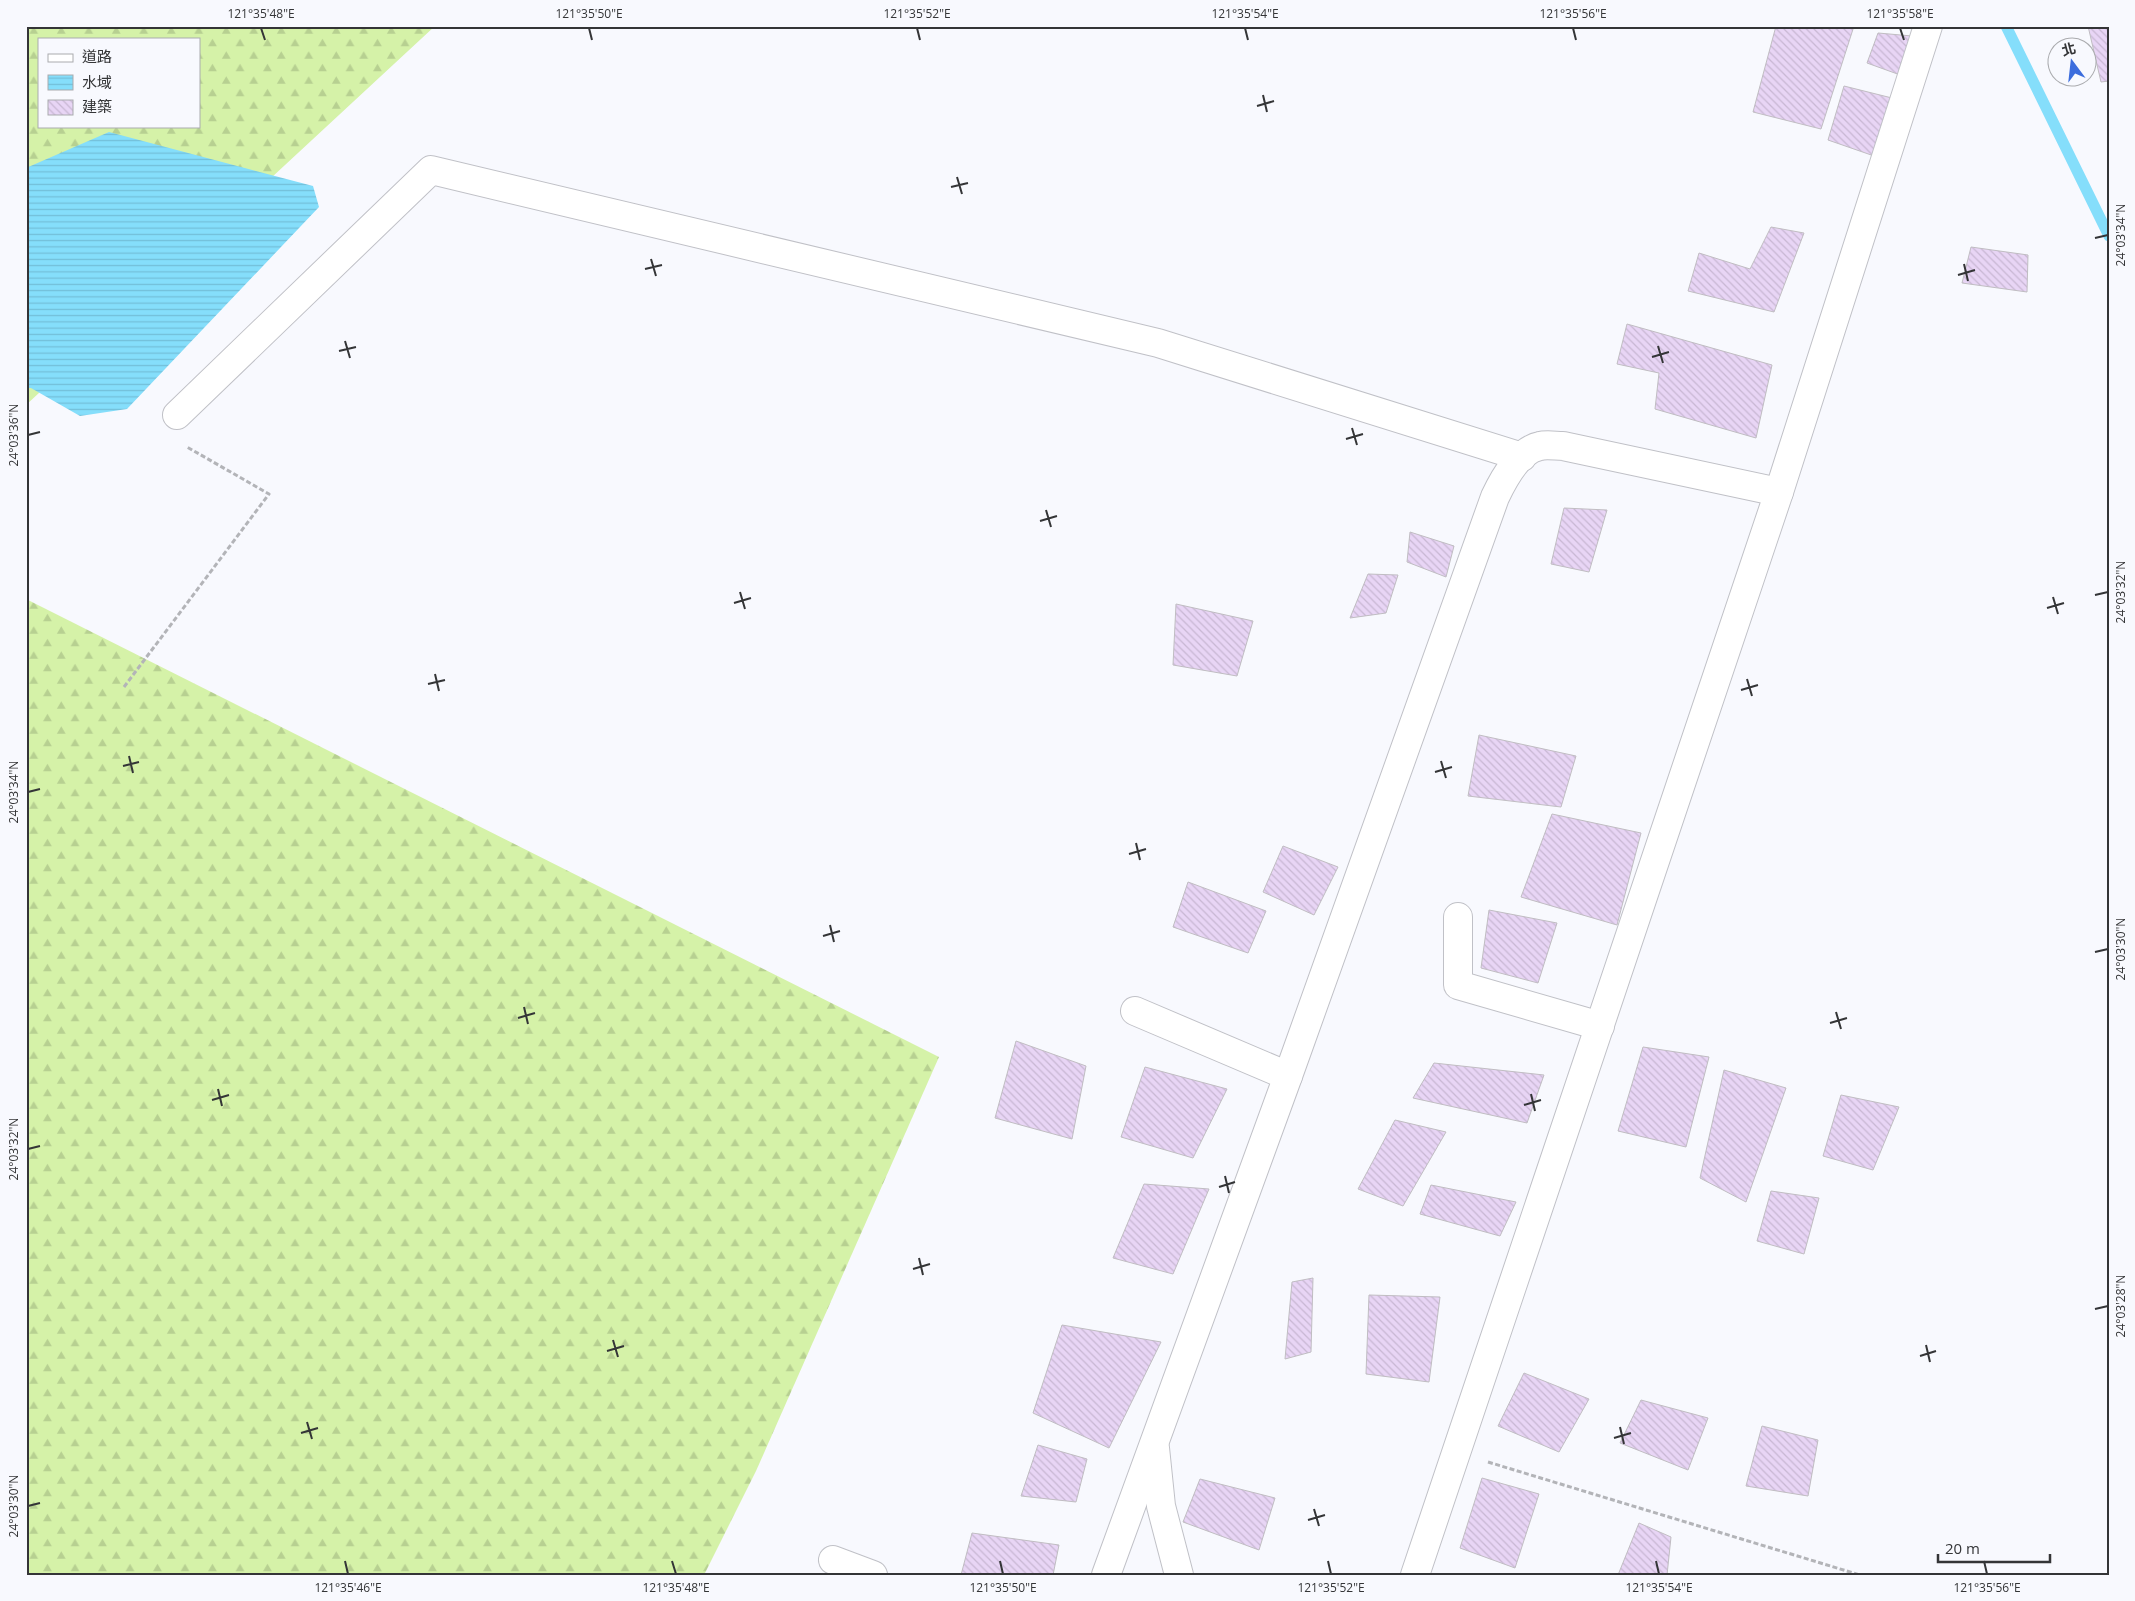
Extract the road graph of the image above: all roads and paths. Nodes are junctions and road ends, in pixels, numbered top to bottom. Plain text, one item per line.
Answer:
1 (1928, 26) edge
2 (176, 415) joint
3 (1522, 457) junction
4 (1779, 492) junction
5 (124, 687) dead end
6 (1458, 917) dead end
7 (1135, 1011) dead end
8 (1600, 1026) junction
9 (1288, 1076) junction
10 (1154, 1442) junction
11 (1456, 1452) junction
12 (833, 1560) dead end
13 (873, 1575) edge
14 (1106, 1575) edge
15 (1179, 1575) edge
16 (1415, 1575) edge
17 (1860, 1575) edge

1 - 4 street
2 - 3 street
2 - 5 path
3 - 4 street
3 - 9 street
4 - 8 street
6 - 8 street
7 - 9 street
8 - 11 street
9 - 10 street
10 - 14 street
10 - 15 street
11 - 16 street
11 - 17 path
12 - 13 street

